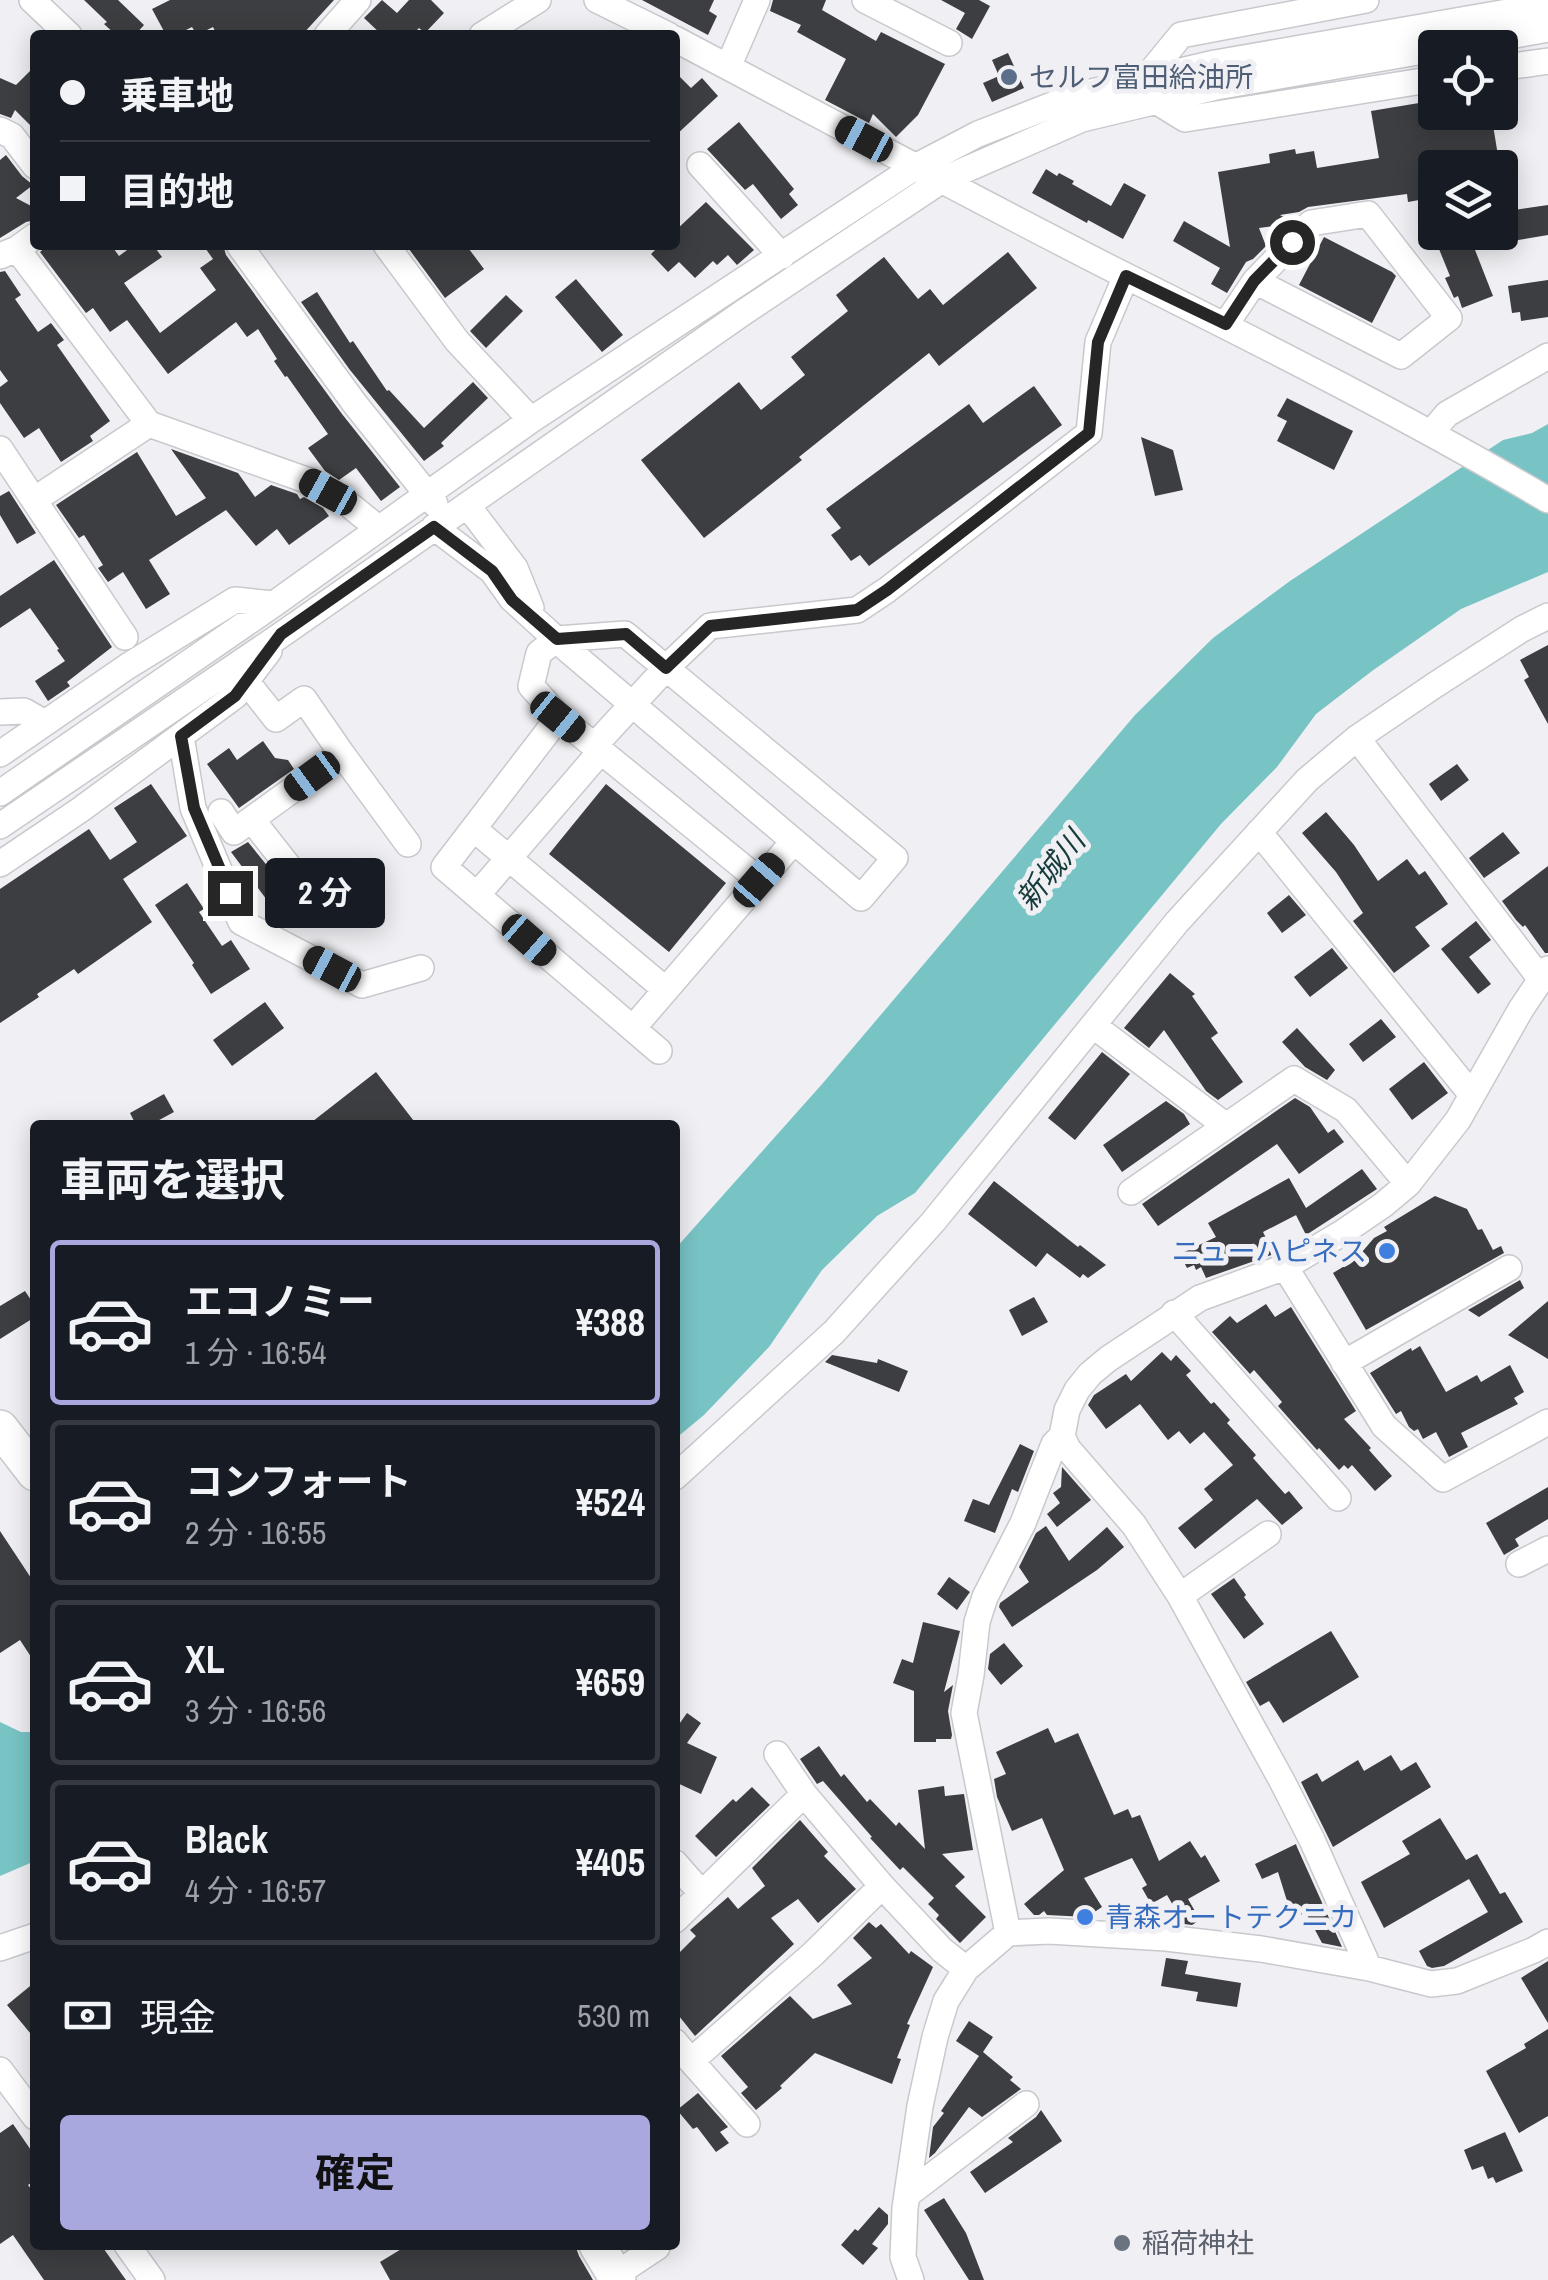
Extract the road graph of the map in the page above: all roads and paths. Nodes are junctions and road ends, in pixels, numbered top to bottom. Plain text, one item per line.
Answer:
1 (32, 0) edge
2 (358, 0) edge
3 (538, 0) edge
4 (598, 0) edge
5 (758, 0) edge
6 (865, 0) edge
7 (1366, 0) edge
8 (1548, 4) edge
9 (1548, 29) edge
10 (64, 30) edge
11 (331, 30) edge
12 (490, 30) edge
13 (658, 30) edge
14 (1518, 34) edge
15 (680, 42) edge
16 (949, 43) dead end
17 (1418, 52) edge
18 (1548, 61) edge
19 (1518, 65) edge
20 (728, 66) junction
21 (1418, 82) edge
22 (1151, 90) junction
23 (0, 130) edge
24 (30, 159) edge
25 (700, 165) dead end
26 (915, 166) junction
27 (942, 180) junction
28 (17, 247) edge
29 (243, 250) edge
30 (390, 250) edge
31 (782, 256) junction
32 (1126, 276) junction
33 (1254, 281) junction
34 (1226, 324) junction
35 (1548, 356) edge
36 (531, 420) junction
37 (150, 424) junction
38 (1442, 439) junction
39 (0, 449) edge
40 (427, 494) junction
41 (34, 500) junction
42 (1548, 500) edge
43 (449, 517) junction
44 (378, 528) junction
45 (274, 604) junction
46 (1548, 616) edge
47 (535, 618) junction
48 (281, 634) junction
49 (125, 637) dead end
50 (557, 639) junction
51 (666, 668) junction
52 (246, 681) junction
53 (632, 705) junction
54 (0, 712) edge
55 (558, 717) junction
56 (45, 724) junction
57 (181, 736) junction
58 (1357, 738) junction
59 (598, 749) junction
60 (0, 754) edge
61 (342, 754) junction
62 (0, 793) edge
63 (220, 812) dead end
64 (252, 820) junction
65 (0, 826) edge
66 (474, 828) junction
67 (1259, 832) junction
68 (794, 841) junction
69 (408, 844) dead end
70 (510, 858) junction
71 (0, 864) edge
72 (759, 880) junction
73 (477, 895) junction
74 (319, 906) dead end
75 (421, 968) dead end
76 (1544, 974) edge
77 (666, 990) junction
78 (1094, 1026) junction
79 (633, 1028) junction
80 (660, 1050) dead end
81 (1472, 1095) junction
82 (1226, 1126) junction
83 (1408, 1184) junction
84 (1131, 1192) dead end
85 (1285, 1267) junction
86 (1509, 1268) dead end
87 (1174, 1314) junction
88 (1344, 1363) junction
89 (1548, 1422) edge
90 (0, 1428) edge
91 (1062, 1436) junction
92 (30, 1467) edge
93 (680, 1472) edge
94 (1338, 1498) dead end
95 (1268, 1534) dead end
96 (1548, 1550) edge
97 (1519, 1564) dead end
98 (1180, 1596) junction
99 (776, 1754) dead end
100 (804, 1794) junction
101 (680, 1869) edge
102 (882, 1886) junction
103 (702, 1894) junction
104 (680, 1915) edge
105 (1008, 1934) junction
106 (30, 1938) edge
107 (1548, 1942) edge
108 (0, 1948) edge
109 (1369, 1968) junction
110 (966, 1969) junction
111 (683, 2052) edge
112 (0, 2070) edge
113 (1026, 2104) dead end
114 (30, 2111) edge
115 (748, 2124) dead end
116 (906, 2195) junction
117 (131, 2250) edge
118 (650, 2250) edge
119 (610, 2267) edge
120 (902, 2272) edge
121 (152, 2280) edge

1 - 10 street
2 - 11 street
3 - 12 street
4 - 13 street
5 - 20 street
6 - 16 street
7 - 22 street
8 - 22 street
9 - 14 street
15 - 20 street
17 - 22 street
18 - 19 street
20 - 26 street
21 - 22 street
22 - 26 street
22 - 27 street
23 - 24 street
25 - 31 street
26 - 27 street
26 - 31 street
27 - 32 street
27 - 43 street
28 - 37 street
29 - 40 street
30 - 36 street
31 - 36 street
32 - 34 street
32 - 51 street
33 - 33 street
33 - 34 street
34 - 38 street
35 - 38 street
36 - 40 street
37 - 41 street
37 - 44 street
38 - 42 street
39 - 41 street
40 - 43 street
40 - 44 street
41 - 49 street
43 - 47 street
43 - 47 street
43 - 48 street
44 - 45 street
45 - 56 street
45 - 62 street
46 - 58 street
47 - 50 street
48 - 52 street
48 - 65 street
50 - 51 street
50 - 53 street
50 - 55 street
51 - 53 street
51 - 68 street
52 - 57 street
52 - 61 street
53 - 59 street
53 - 68 street
54 - 56 street
55 - 59 street
55 - 66 street
56 - 60 street
57 - 71 street
57 - 75 street
58 - 67 street
58 - 76 street
59 - 70 street
59 - 72 street
61 - 64 street
61 - 69 street
63 - 64 street
64 - 74 street
66 - 70 street
66 - 73 street
67 - 78 street
67 - 81 street
68 - 72 street
70 - 73 street
70 - 77 street
72 - 77 street
73 - 79 street
76 - 81 street
77 - 79 street
78 - 82 street
78 - 93 street
79 - 80 street
81 - 83 street
82 - 83 street
82 - 84 street
83 - 85 street
85 - 87 street
85 - 88 street
86 - 88 street
87 - 91 street
87 - 94 street
88 - 89 street
90 - 92 highway
91 - 98 street
91 - 105 street
95 - 98 street
96 - 97 street
98 - 109 street
99 - 100 street
100 - 102 street
100 - 103 street
101 - 103 street
102 - 110 street
102 - 111 street
103 - 104 street
105 - 109 street
105 - 110 street
106 - 108 street
107 - 109 street
110 - 116 street
111 - 115 street
112 - 114 street
113 - 116 street
116 - 120 street
117 - 121 street
118 - 119 street

